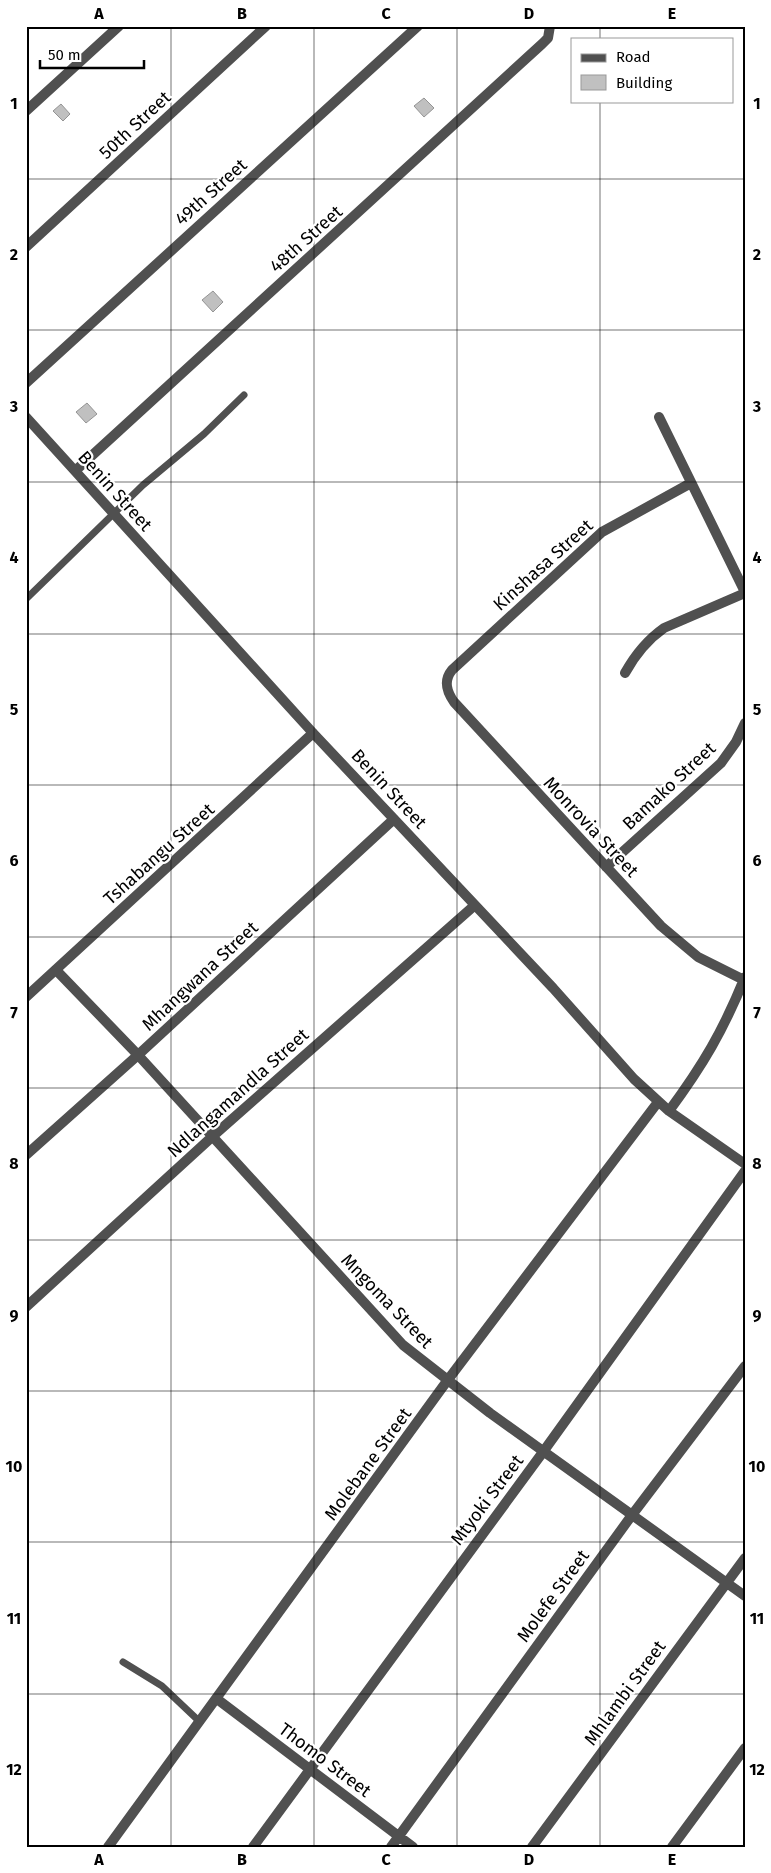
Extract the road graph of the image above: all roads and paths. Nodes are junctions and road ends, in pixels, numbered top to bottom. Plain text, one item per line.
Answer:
1 (119, 26) edge
2 (266, 26) edge
3 (418, 26) edge
4 (550, 26) edge
5 (26, 111) edge
6 (26, 247) edge
7 (26, 383) edge
8 (244, 394) dead end
9 (26, 417) edge
10 (659, 417) dead end
11 (75, 471) junction
12 (691, 483) junction
13 (113, 513) junction
14 (745, 592) edge
15 (26, 599) edge
16 (452, 670) joint
17 (625, 673) dead end
18 (745, 722) edge
19 (313, 733) junction
20 (394, 819) junction
21 (606, 867) junction
22 (475, 905) junction
23 (56, 970) junction
24 (744, 979) edge
25 (26, 997) edge
26 (138, 1055) junction
27 (658, 1102) junction
28 (669, 1111) junction
29 (213, 1136) junction
30 (26, 1155) edge
31 (745, 1164) edge
32 (745, 1171) edge
33 (26, 1307) edge
34 (745, 1366) edge
35 (448, 1381) junction
36 (544, 1452) junction
37 (632, 1515) junction
38 (745, 1558) edge
39 (727, 1582) junction
40 (745, 1596) edge
41 (123, 1662) dead end
42 (217, 1699) junction
43 (200, 1722) junction
44 (745, 1748) edge
45 (309, 1768) junction
46 (398, 1836) junction
47 (108, 1847) edge
48 (252, 1847) edge
49 (391, 1847) edge
50 (413, 1847) edge
51 (532, 1847) edge
52 (672, 1847) edge

1 - 5 street
2 - 6 street, 50th Street
3 - 7 street, 49th Street
4 - 11 street, 48th Street
8 - 13 lane
9 - 11 street, Benin Street
10 - 12 street
11 - 13 street, Benin Street
12 - 14 street
12 - 16 street, Kinshasa Street
13 - 15 lane
13 - 19 street, Benin Street
14 - 17 street
16 - 21 street, Monrovia Street
18 - 21 street, Bamako Street
19 - 20 street, Benin Street
19 - 23 street, Tshabangu Street
20 - 22 street, Benin Street
20 - 26 street, Mhangwana Street
21 - 24 street, Monrovia Street
22 - 27 street, Benin Street
22 - 29 street, Ndlangamandla Street
23 - 25 street, Tshabangu Street
23 - 26 street, Mngoma Street
24 - 28 street
26 - 29 street, Mngoma Street
26 - 30 street, Mhangwana Street
27 - 28 street, Benin Street
27 - 35 street, Molebane Street
28 - 31 street, Benin Street
29 - 33 street, Ndlangamandla Street
29 - 35 street, Mngoma Street
32 - 36 street, Mtyoki Street
34 - 37 street, Molefe Street
35 - 36 street, Mngoma Street
35 - 42 street, Molebane Street
36 - 37 street, Mngoma Street
36 - 45 street, Mtyoki Street
37 - 39 street, Mngoma Street
37 - 46 street, Molefe Street
38 - 39 street, Mhlambi Street
39 - 40 street, Mngoma Street
39 - 51 street, Mhlambi Street
41 - 43 lane
42 - 43 street, Molebane Street
42 - 45 street, Thomo Street
43 - 47 street, Molebane Street
44 - 52 street
45 - 46 street, Thomo Street
45 - 48 street, Mtyoki Street
46 - 49 street, Molefe Street
46 - 50 street, Thomo Street

